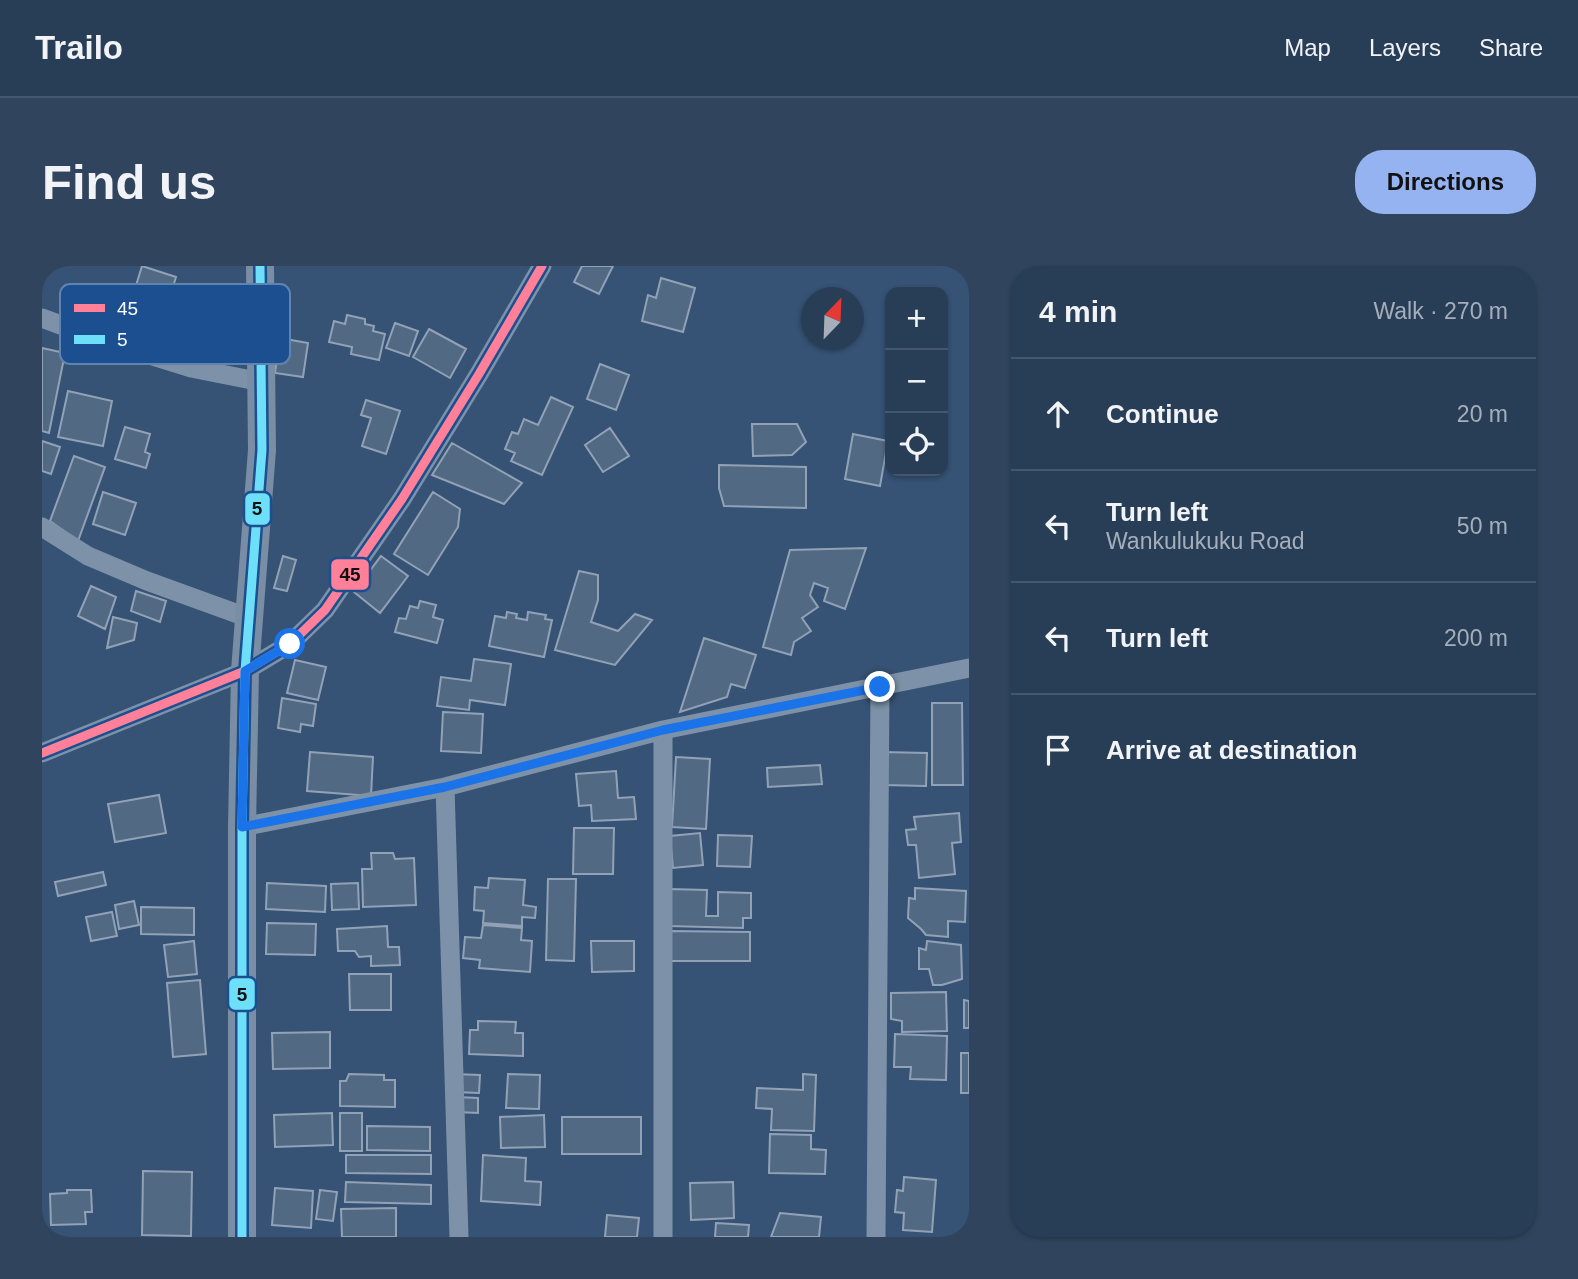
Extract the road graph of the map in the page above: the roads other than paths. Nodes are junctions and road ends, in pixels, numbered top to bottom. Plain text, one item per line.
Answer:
1 (260, 266) edge
2 (542, 266) edge
3 (260, 284) edge
4 (42, 318) edge
5 (60, 325) edge
6 (178, 364) edge
7 (262, 364) edge
8 (262, 382) junction
9 (42, 527) edge
10 (248, 618) junction
11 (969, 668) edge
12 (245, 671) junction
13 (880, 687) junction
14 (663, 730) junction
15 (42, 753) edge
16 (445, 787) junction
17 (242, 827) junction
18 (242, 1237) edge
19 (459, 1237) edge
20 (663, 1237) edge
21 (876, 1237) edge

1 - 3 main road
2 - 12 street
4 - 5 street
6 - 8 street
7 - 8 main road
8 - 10 main road
9 - 10 street
10 - 12 main road
11 - 13 street
12 - 15 street
12 - 17 main road
13 - 14 street
13 - 21 street
14 - 16 street
14 - 20 street
16 - 17 street
16 - 19 street
17 - 18 main road

